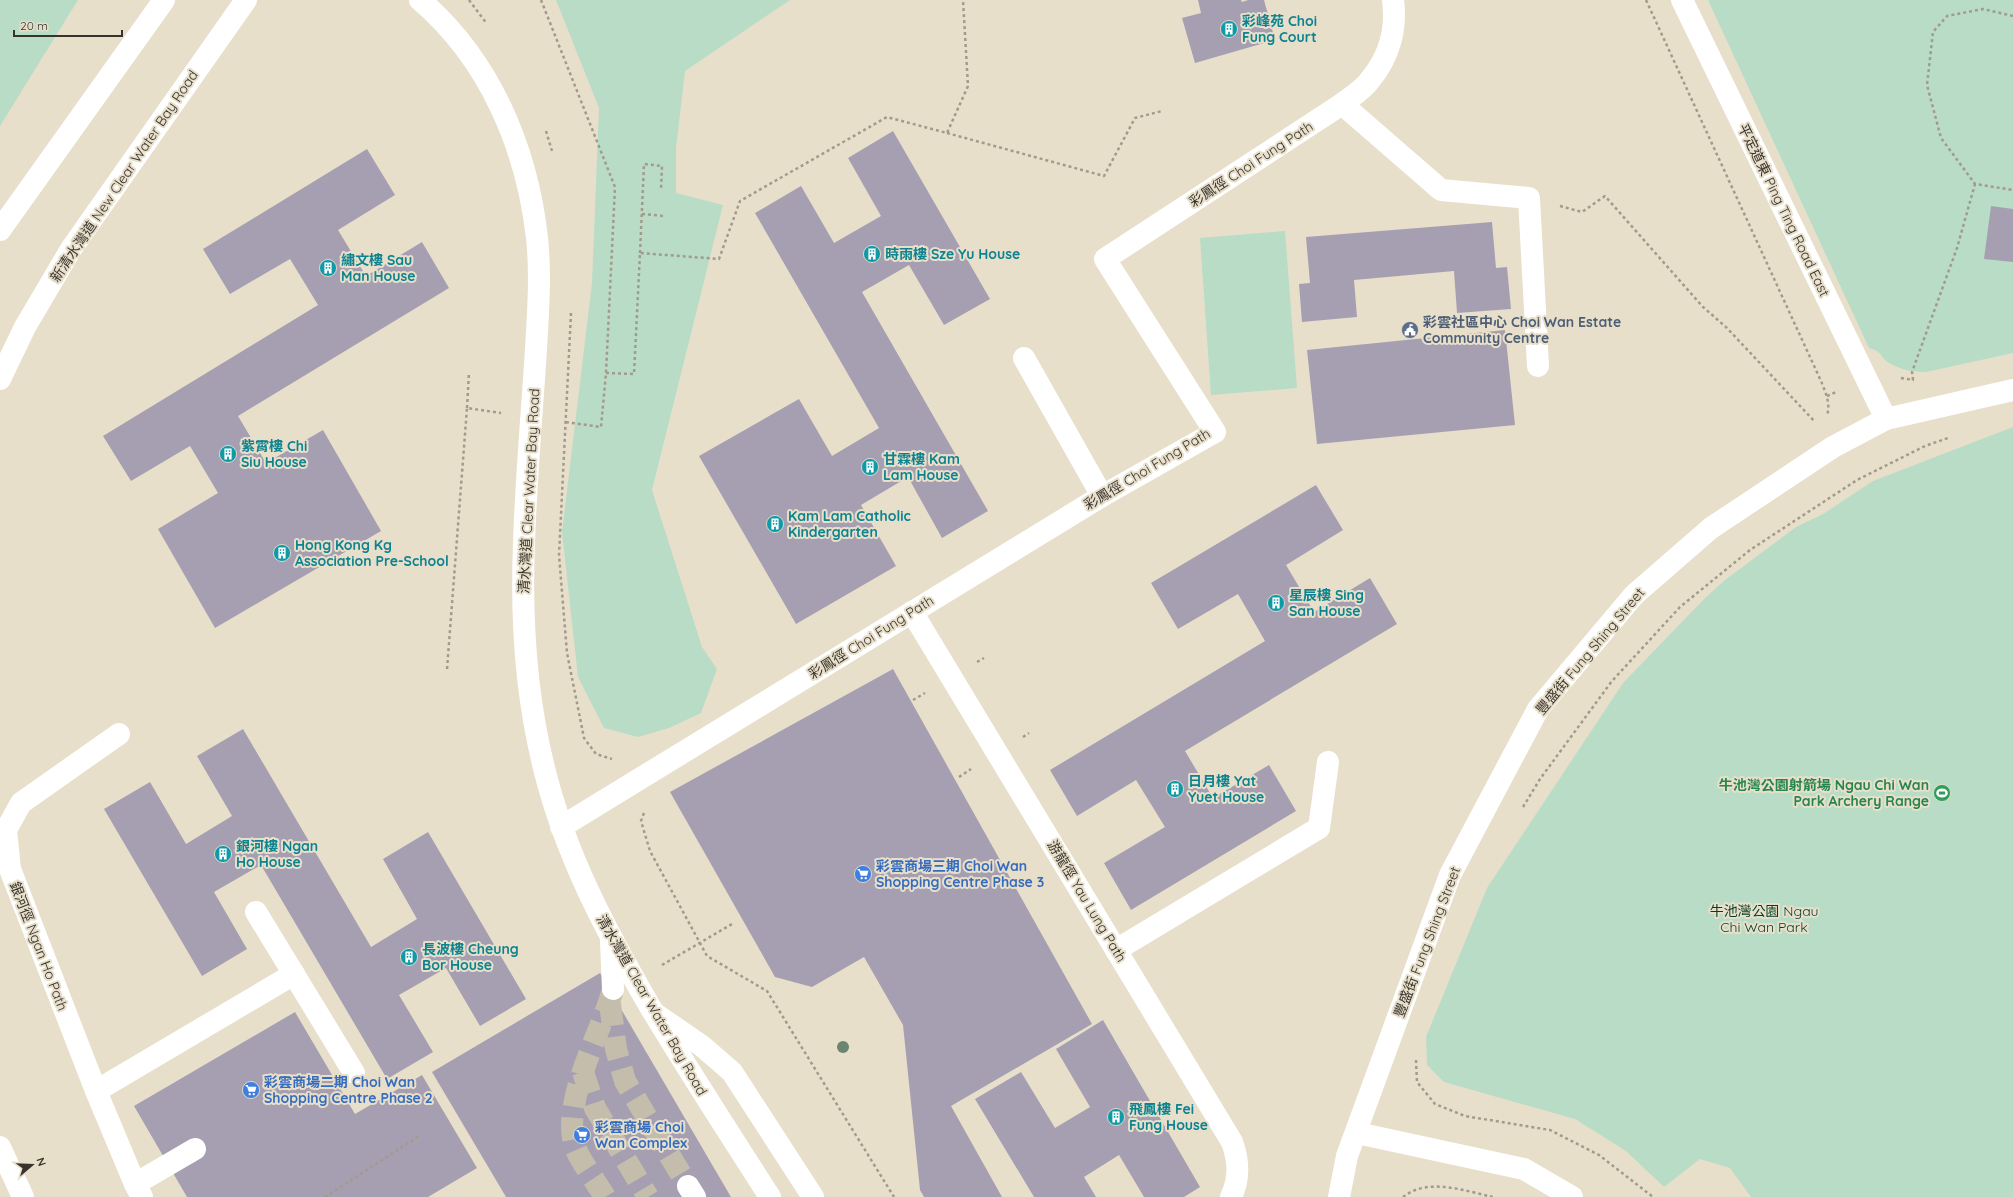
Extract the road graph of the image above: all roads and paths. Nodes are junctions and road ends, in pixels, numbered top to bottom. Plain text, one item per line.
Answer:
1 (164, 0) edge
2 (246, 0) edge
3 (420, 0) edge
4 (963, 0) edge
5 (1393, 0) edge
6 (1646, 0) edge
7 (1682, 0) edge
8 (2013, 16) edge
9 (1342, 104) junction
10 (1162, 111) dead end
11 (947, 133) junction
12 (1975, 184) junction
13 (661, 190) dead end
14 (2013, 190) edge
15 (1529, 198) junction
16 (642, 214) junction
17 (664, 216) dead end
18 (0, 230) edge
19 (640, 253) junction
20 (1024, 358) dead end
21 (1538, 366) dead end
22 (469, 372) dead end
23 (606, 373) dead end
24 (0, 380) edge
25 (1913, 380) dead end
26 (2013, 390) edge
27 (467, 408) dead end
28 (1826, 417) dead end
29 (1886, 419) junction
30 (1817, 424) dead end
31 (1955, 436) dead end
32 (1102, 496) junction
33 (912, 612) junction
34 (119, 734) dead end
35 (1328, 762) dead end
36 (646, 807) dead end
37 (1519, 813) dead end
38 (561, 828) junction
39 (256, 912) dead end
40 (611, 940) junction
41 (1116, 950) junction
42 (294, 974) junction
43 (613, 989) tunnel mouth
44 (654, 1013) junction
45 (1416, 1059) dead end
46 (354, 1073) dead end
47 (96, 1092) junction
48 (1357, 1133) junction
49 (419, 1136) dead end
50 (0, 1147) edge
51 (195, 1149) dead end
52 (139, 1190) edge
53 (23, 1197) edge
54 (325, 1197) edge
55 (770, 1197) edge
56 (812, 1197) edge
57 (894, 1197) edge
58 (1230, 1197) edge
59 (1339, 1197) edge
60 (1403, 1197) edge
61 (1493, 1197) edge
62 (1572, 1197) edge
63 (1653, 1197) edge

1 - 18 main road
2 - 24 main road, 新清水灣道 New Clear Water Bay Road
3 - 38 main road, 清水灣道 Clear Water Bay Road
4 - 11 path
5 - 9 main road, 彩鳳徑 Choi Fung Path
6 - 28 path
7 - 29 main road, 平定道東 Ping Ting Road East
8 - 12 path
9 - 15 main road
9 - 32 main road, 彩鳳徑 Choi Fung Path
10 - 11 path
11 - 19 path
12 - 14 path
12 - 25 path
13 - 16 path
15 - 21 main road
15 - 30 path
16 - 17 path
16 - 19 path
19 - 23 path
20 - 32 main road
22 - 27 path
26 - 29 main road, 豐盛街 Fung Shing Street
29 - 48 main road, 豐盛街 Fung Shing Street
31 - 37 path
32 - 33 main road, 彩鳳徑 Choi Fung Path
33 - 38 main road, 彩鳳徑 Choi Fung Path
33 - 41 main road, 游龍徑 Yau Lung Path
34 - 47 main road, 銀河徑 Ngan Ho Path
35 - 41 main road
36 - 57 path
38 - 40 main road, 清水灣道 Clear Water Bay Road
39 - 42 main road
40 - 43 main road
40 - 44 main road, 清水灣道 Clear Water Bay Road
41 - 58 main road, 游龍徑 Yau Lung Path
42 - 46 main road
42 - 47 main road
44 - 55 main road, 清水灣道 Clear Water Bay Road
44 - 56 main road
45 - 63 path
47 - 52 main road, 銀河徑 Ngan Ho Path
48 - 59 main road, 豐盛街 Fung Shing Street
48 - 62 main road
49 - 54 path
50 - 53 main road
51 - 52 main road
60 - 61 path

